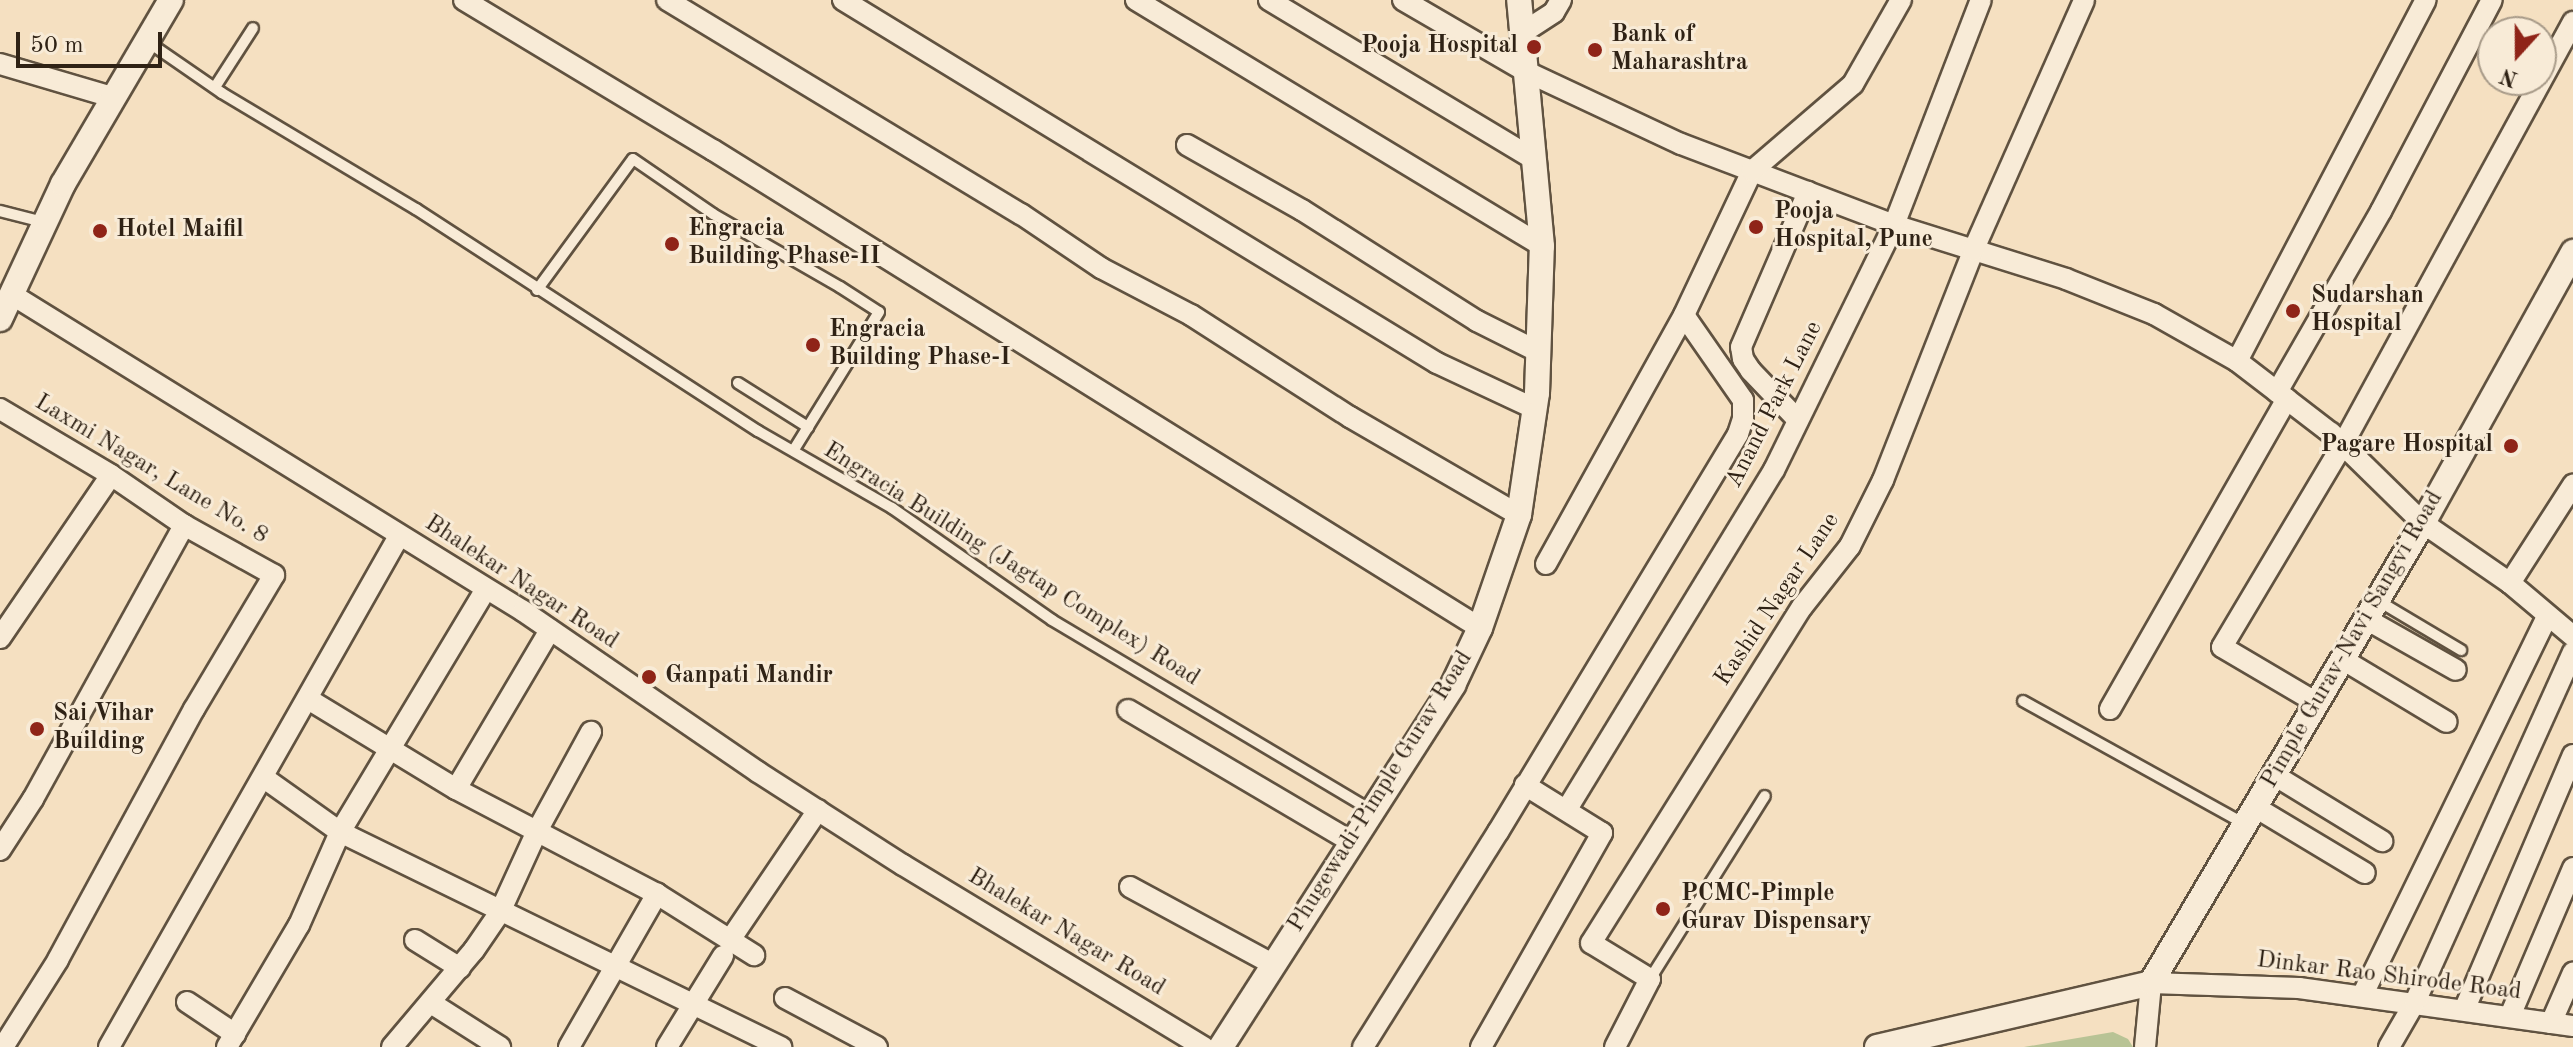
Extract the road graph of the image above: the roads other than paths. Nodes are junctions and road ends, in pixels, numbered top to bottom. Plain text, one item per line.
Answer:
1 (171, 0) edge
2 (464, 0) edge
3 (667, 0) edge
4 (843, 0) edge
5 (1136, 0) edge
6 (1269, 0) edge
7 (1403, 0) edge
8 (1519, 0) edge
9 (1561, 0) edge
10 (1901, 0) edge
11 (1981, 0) edge
12 (2084, 0) edge
13 (2426, 0) edge
14 (2492, 0) edge
15 (2573, 22) edge
16 (253, 28) dead end
17 (1522, 33) junction
18 (147, 41) junction
19 (0, 64) edge
20 (1525, 71) junction
21 (215, 87) junction
22 (112, 97) junction
23 (1187, 145) dead end
24 (1534, 159) junction
25 (1752, 171) junction
26 (1808, 192) junction
27 (0, 211) edge
28 (45, 223) junction
29 (1894, 225) junction
30 (1542, 246) junction
31 (1973, 251) junction
32 (2573, 252) edge
33 (537, 290) junction
34 (11, 294) junction
35 (1684, 315) junction
36 (0, 319) edge
37 (1537, 351) junction
38 (2237, 361) junction
39 (738, 383) dead end
40 (2282, 395) junction
41 (0, 409) edge
42 (1535, 409) junction
43 (1798, 420) junction
44 (808, 427) junction
45 (2343, 444) junction
46 (793, 451) junction
47 (111, 475) junction
48 (2573, 485) edge
49 (1519, 515) junction
50 (2423, 523) junction
51 (184, 525) junction
52 (399, 536) junction
53 (1546, 564) dead end
54 (2510, 583) junction
55 (486, 589) junction
56 (2372, 610) junction
57 (2547, 616) junction
58 (1480, 628) junction
59 (2571, 629) edge
60 (550, 630) junction
61 (0, 638) edge
62 (2573, 652) edge
63 (2342, 659) junction
64 (2459, 660) dead end
65 (308, 699) junction
66 (2023, 701) dead end
67 (2317, 703) junction
68 (2110, 709) dead end
69 (1128, 710) dead end
70 (2447, 722) dead end
71 (591, 732) dead end
72 (389, 747) junction
73 (2573, 755) edge
74 (2274, 775) junction
75 (264, 778) junction
76 (1525, 785) junction
77 (456, 789) junction
78 (1765, 796) dead end
79 (1567, 809) junction
80 (818, 810) junction
81 (1372, 811) junction
82 (2250, 816) junction
83 (537, 831) junction
84 (340, 832) junction
85 (2382, 841) dead end
86 (1352, 842) junction
87 (0, 850) edge
88 (2573, 868) edge
89 (2365, 873) dead end
90 (1130, 887) dead end
91 (657, 894) junction
92 (500, 912) junction
93 (415, 940) dead end
94 (727, 948) junction
95 (754, 955) dead end
96 (1274, 965) junction
97 (616, 966) junction
98 (460, 968) junction
99 (2573, 973) edge
100 (1650, 979) junction
101 (2151, 983) junction
102 (2362, 996) junction
103 (785, 998) dead end
104 (187, 1002) dead end
105 (2415, 1002) junction
106 (431, 1003) junction
107 (696, 1004) junction
108 (2465, 1008) junction
109 (2510, 1016) junction
110 (2551, 1023) junction
111 (2573, 1026) edge
112 (231, 1040) edge
113 (3, 1047) edge
114 (109, 1047) edge
115 (392, 1047) edge
116 (500, 1047) edge
117 (569, 1047) edge
118 (667, 1047) edge
119 (781, 1047) edge
120 (877, 1047) edge
121 (1204, 1047) edge
122 (1221, 1047) edge
123 (1363, 1047) edge
124 (1481, 1047) edge
125 (1615, 1047) edge
126 (1877, 1047) edge
127 (2145, 1047) edge
128 (2389, 1047) edge

1 - 18 street
2 - 58 street
3 - 49 street
4 - 42 street
5 - 30 street
6 - 24 street
7 - 20 street
8 - 17 street, Phugewadi-Pimple Gurav Road
9 - 17 street
10 - 25 street
11 - 29 street, Anand Park Lane
12 - 31 street, Kashid Nagar Lane
13 - 38 street
14 - 40 street
15 - 45 street
16 - 21 lane
17 - 20 street, Phugewadi-Pimple Gurav Road
18 - 21 lane, Engracia Building (Jagtap Complex) Road
18 - 22 street
19 - 22 street
20 - 24 street, Phugewadi-Pimple Gurav Road
20 - 25 street
21 - 33 lane, Engracia Building (Jagtap Complex) Road
22 - 28 street
23 - 37 street
24 - 30 street, Phugewadi-Pimple Gurav Road
25 - 26 street
25 - 35 street
26 - 29 street
26 - 43 street
27 - 28 lane
28 - 34 street
29 - 31 street
29 - 43 street, Anand Park Lane
30 - 37 street, Phugewadi-Pimple Gurav Road
31 - 38 street
31 - 100 street, Kashid Nagar Lane
32 - 50 street, Pimple Gurav-Navi Sangvi Road
33 - 44 lane, Engracia Building (Jagtap Complex) Road
33 - 46 lane, Engracia Building (Jagtap Complex) Road
34 - 36 street
34 - 52 street, Bhalekar Nagar Road
35 - 53 street
35 - 76 street
37 - 42 street, Phugewadi-Pimple Gurav Road
38 - 40 street
39 - 44 lane
40 - 45 street
40 - 68 street
41 - 47 street, Laxmi Nagar, Lane No. 8
42 - 49 street, Phugewadi-Pimple Gurav Road
43 - 79 street, Anand Park Lane
44 - 46 lane, Engracia Building (Jagtap Complex) Road
45 - 50 street
45 - 67 street
46 - 81 lane, Engracia Building (Jagtap Complex) Road
47 - 51 street, Laxmi Nagar, Lane No. 8
47 - 61 street
48 - 54 street
49 - 58 street, Phugewadi-Pimple Gurav Road
50 - 54 street
50 - 56 street, Pimple Gurav-Navi Sangvi Road
51 - 87 street
51 - 113 street, Laxmi Nagar, Lane No. 8
52 - 55 street, Bhalekar Nagar Road
52 - 65 street
54 - 57 street
55 - 60 street, Bhalekar Nagar Road
55 - 72 street
56 - 63 street, Pimple Gurav-Navi Sangvi Road
56 - 64 street
57 - 59 street
57 - 102 street
58 - 81 street, Phugewadi-Pimple Gurav Road
60 - 77 street
60 - 80 street, Bhalekar Nagar Road
62 - 105 street
63 - 67 street, Pimple Gurav-Navi Sangvi Road
63 - 70 street
65 - 72 street
65 - 75 street
66 - 82 lane
67 - 74 street, Pimple Gurav-Navi Sangvi Road
69 - 86 street
71 - 83 street
72 - 77 street
72 - 84 street
73 - 108 street
74 - 82 street, Pimple Gurav-Navi Sangvi Road
74 - 85 street
75 - 84 street
75 - 114 street
76 - 79 street
76 - 123 street
77 - 83 street
78 - 100 lane
79 - 124 street
80 - 94 street
80 - 121 street, Bhalekar Nagar Road
81 - 86 street, Phugewadi-Pimple Gurav Road
82 - 89 street
82 - 101 street, Pimple Gurav-Navi Sangvi Road
83 - 91 street
83 - 92 street
84 - 92 street
84 - 112 street
86 - 96 street, Phugewadi-Pimple Gurav Road
88 - 109 street
90 - 96 street
91 - 94 street
91 - 97 street
92 - 97 street
92 - 98 street
93 - 98 street
94 - 95 street
94 - 107 street
96 - 122 street, Phugewadi-Pimple Gurav Road
97 - 107 street
97 - 117 street
98 - 106 street
99 - 110 street
100 - 125 street
101 - 102 street, Dinkar Rao Shirode Road
101 - 126 street
101 - 127 street
102 - 105 street, Dinkar Rao Shirode Road
103 - 120 street
104 - 112 street
105 - 108 street, Dinkar Rao Shirode Road
105 - 128 street
106 - 115 street
106 - 116 street
107 - 118 street
107 - 119 street
108 - 109 street, Dinkar Rao Shirode Road
109 - 110 street, Dinkar Rao Shirode Road
110 - 111 street, Dinkar Rao Shirode Road

